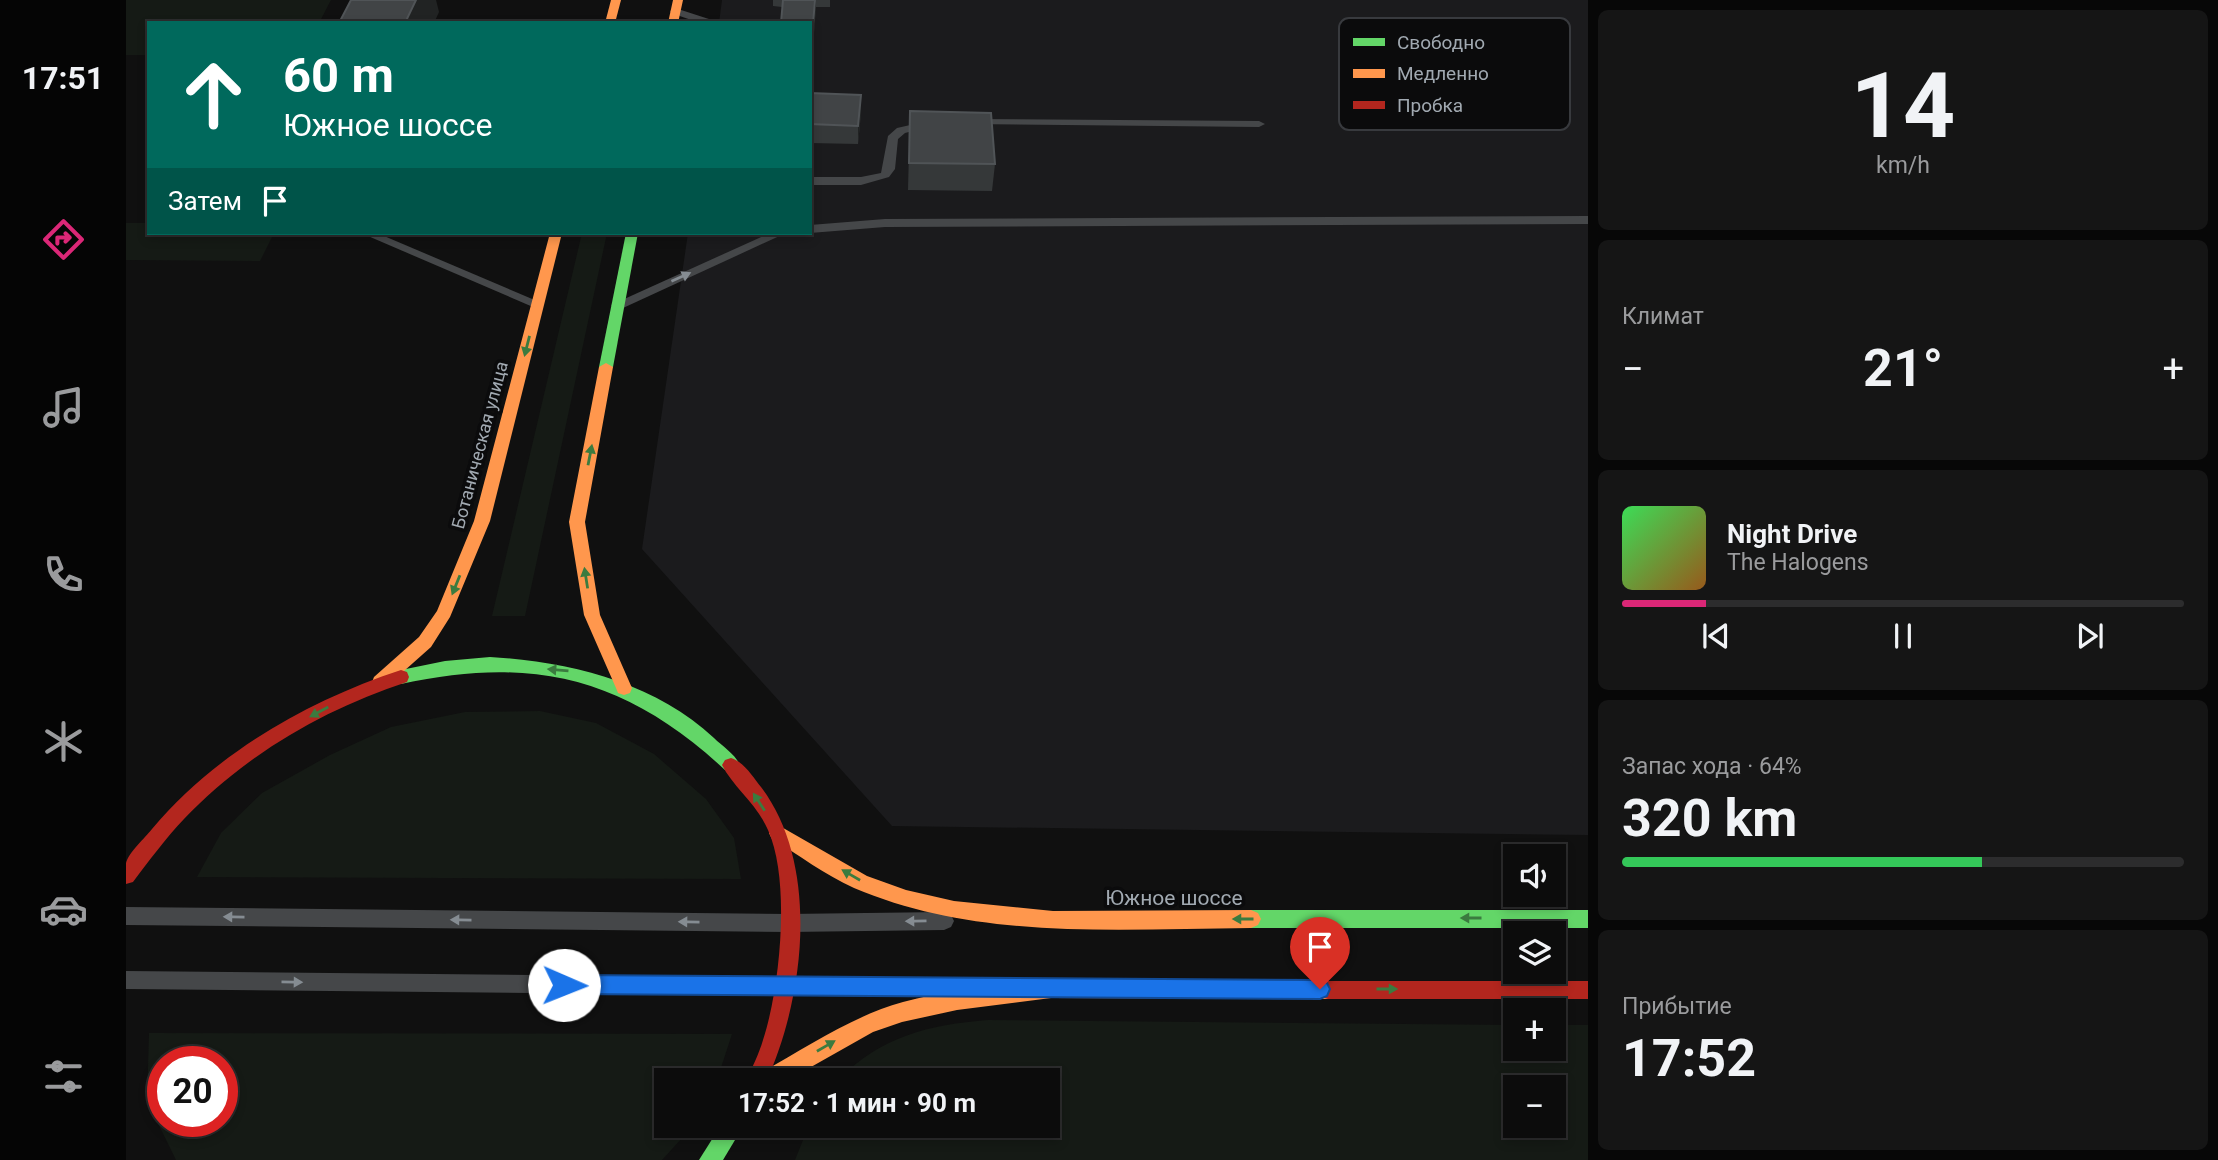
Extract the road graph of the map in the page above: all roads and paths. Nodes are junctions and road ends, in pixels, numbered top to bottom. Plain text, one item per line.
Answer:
1 (615, 0) edge
2 (675, 11) edge
3 (610, 21) edge
4 (704, 21) edge
5 (1259, 124) dead end
6 (812, 181) edge
7 (1588, 220) edge
8 (812, 229) edge
9 (373, 235) edge
10 (555, 235) edge
11 (632, 235) edge
12 (776, 235) edge
13 (538, 304) junction
14 (618, 305) junction
15 (380, 682) junction
16 (624, 688) junction
17 (185, 805) junction
18 (778, 832) junction
19 (138, 834) dead end
20 (126, 876) edge
21 (126, 916) edge
22 (1058, 919) junction
23 (1588, 919) edge
24 (788, 923) junction
25 (126, 981) edge
26 (783, 987) junction
27 (1051, 989) junction
28 (1588, 989) edge
29 (762, 1068) edge
30 (788, 1068) edge
31 (725, 1138) edge
32 (710, 1160) edge

1 - 3 main road
2 - 4 lane
5 - 6 lane
7 - 8 lane
9 - 13 lane
10 - 13 main road, Ботаническая улица
11 - 14 main road
14 -> 12 lane
13 -> 15 main road, Ботаническая улица
16 -> 14 main road
16 -> 15 main road
15 -> 17 main road
18 -> 16 main road
17 - 19 main road
17 - 20 main road
22 -> 18 main road, Южное шоссе
18 - 24 main road
24 -> 21 lane
23 -> 22 main road, Южное шоссе
22 -> 24 lane
24 - 26 main road
25 -> 26 lane
26 - 27 lane
26 - 29 main road
27 -> 28 main road
30 -> 27 main road
31 - 32 main road

